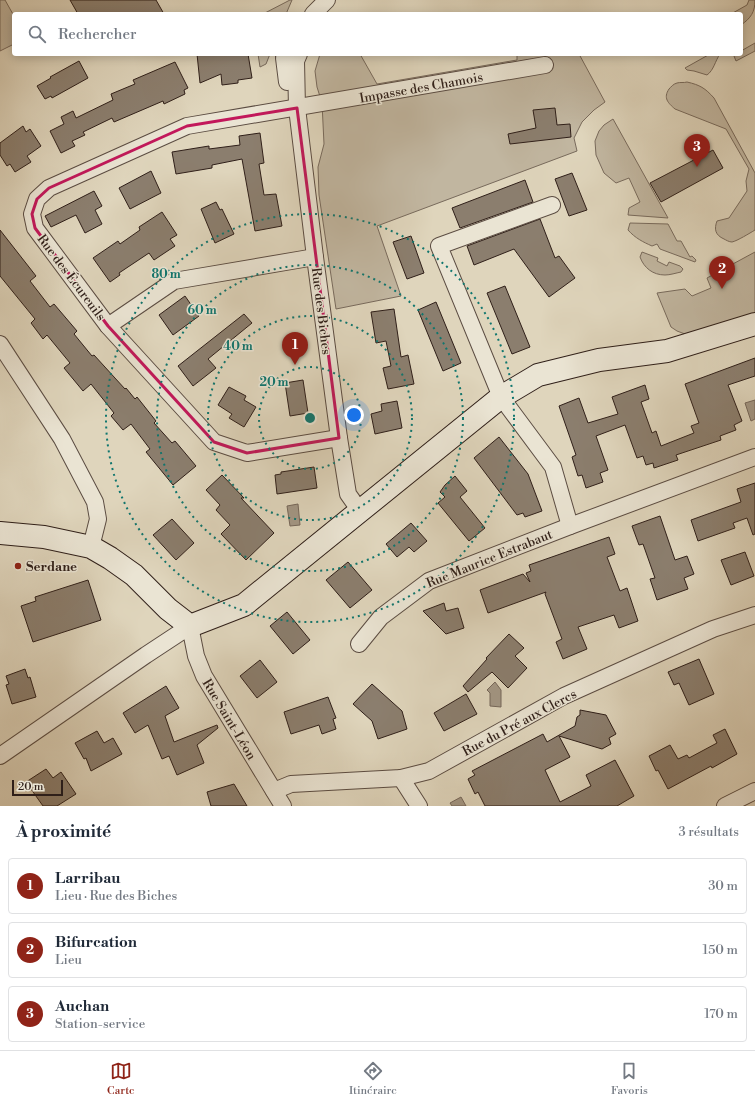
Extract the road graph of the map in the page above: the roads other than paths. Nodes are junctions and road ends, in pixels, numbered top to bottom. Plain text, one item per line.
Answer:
1 (328, 0) edge
2 (315, 12) edge
3 (321, 12) edge
4 (285, 56) edge
5 (297, 56) edge
6 (545, 65) dead end
7 (297, 108) junction
8 (552, 205) dead end
9 (315, 257) junction
10 (755, 324) edge
11 (108, 326) junction
12 (0, 344) edge
13 (501, 397) junction
14 (339, 438) junction
15 (755, 457) edge
16 (360, 511) junction
17 (570, 526) junction
18 (0, 533) edge
19 (91, 547) junction
20 (755, 615) edge
21 (190, 626) junction
22 (359, 644) dead end
23 (0, 756) edge
24 (401, 778) junction
25 (274, 791) junction
26 (755, 791) edge
27 (283, 806) edge
28 (419, 806) edge
29 (725, 806) edge

1 - 2 street
1 - 3 street
4 - 7 street, Rue des Biches
5 - 7 street, Rue des Biches
6 - 7 street, Impasse des Chamois
7 - 9 street, Rue des Biches
7 - 11 street, Rue des Écureuils
8 - 13 street
9 - 11 street
9 - 14 street, Rue des Biches
10 - 13 street
11 - 14 street, Rue des Écureuils
12 - 19 street
13 - 16 street
13 - 17 street
14 - 16 street, Rue des Biches
15 - 17 street, Rue Maurice Estrabaut
16 - 21 street
17 - 22 street, Rue Maurice Estrabaut
18 - 19 street
19 - 21 street
20 - 24 street, Rue du Pré aux Clercs
21 - 23 street
21 - 25 street, Rue Saint-Léon
24 - 25 street, Rue du Pré aux Clercs
24 - 28 street
25 - 27 street, Rue Saint-Léon
26 - 29 street

